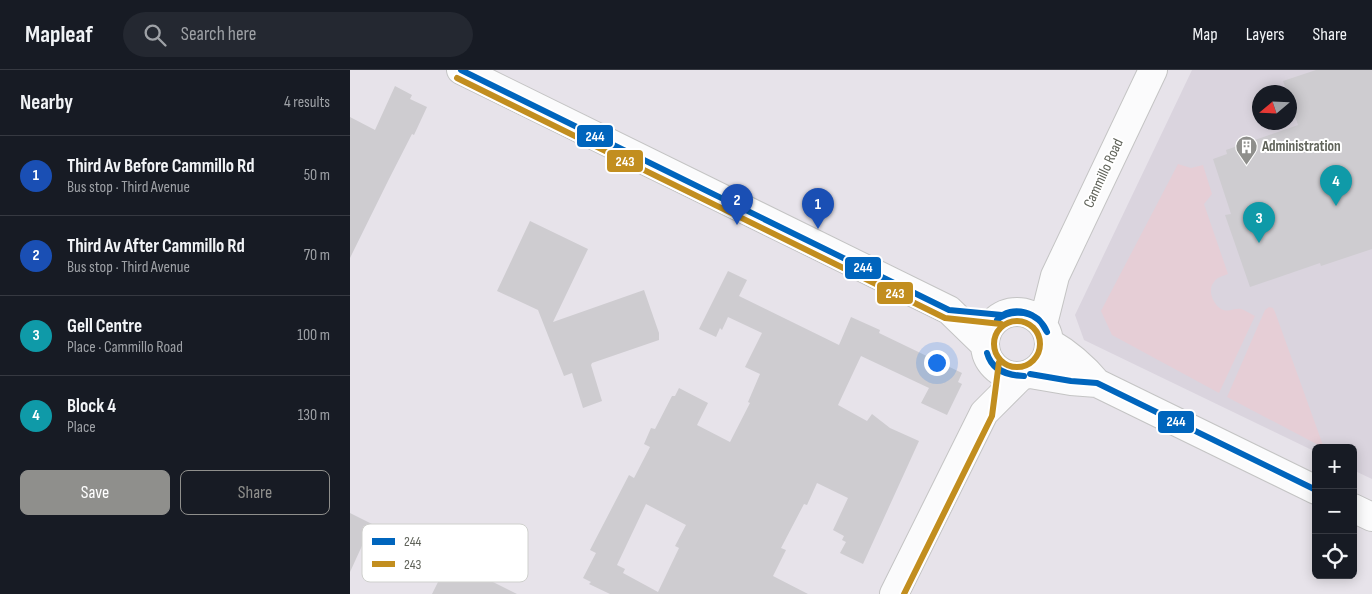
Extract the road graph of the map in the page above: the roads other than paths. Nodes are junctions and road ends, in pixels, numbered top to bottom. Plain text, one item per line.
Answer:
1 (460, 70) edge
2 (1153, 70) edge
3 (1055, 276) junction
4 (949, 310) junction
5 (1010, 313) junction
6 (1046, 334) junction
7 (987, 353) junction
8 (1025, 375) junction
9 (1097, 383) junction
10 (984, 413) junction
11 (1314, 489) edge
12 (1357, 510) edge
13 (1372, 517) edge
14 (894, 594) edge

1 - 4 main road
2 - 3 main road, Cammillo Road
3 - 5 main road, Cammillo Road
3 - 6 main road, Cammillo Road
4 - 5 main road
4 - 7 main road
5 - 6 main road
5 - 7 main road
6 - 8 main road
6 - 9 main road
7 - 8 main road
7 - 10 main road
8 - 9 main road
8 - 10 main road
9 - 11 main road
10 - 14 main road
12 - 13 main road

